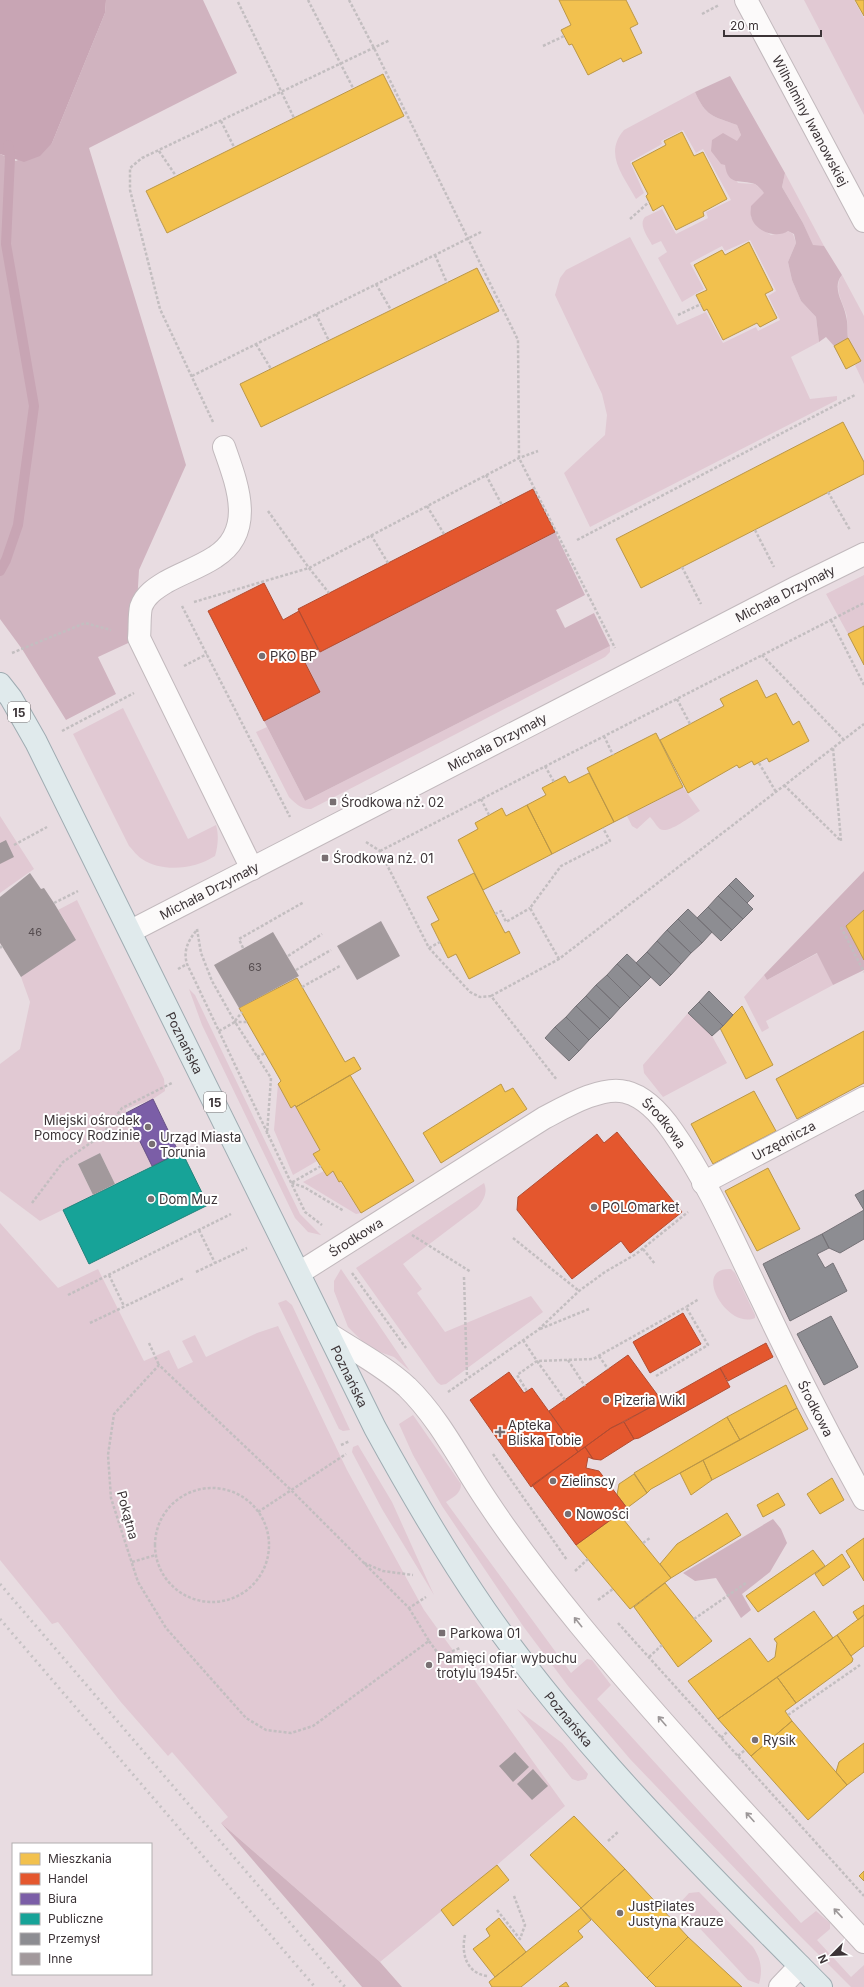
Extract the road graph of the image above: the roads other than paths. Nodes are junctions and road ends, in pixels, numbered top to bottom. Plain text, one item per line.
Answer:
1 (746, 0) edge
2 (864, 221) edge
3 (224, 447) road end
4 (864, 554) edge
5 (0, 684) edge
6 (252, 868) junction
7 (130, 931) junction
8 (864, 1098) edge
9 (707, 1190) junction
10 (299, 1272) junction
11 (329, 1334) junction
12 (864, 1499) edge
13 (864, 1942) edge
14 (800, 1966) junction
15 (780, 1987) edge
16 (821, 1987) edge

1 - 2 street, Wilhelminy Iwanowskiej
3 - 6 street
4 - 6 street, Michała Drzymały
5 - 7 main road, Poznańska / 15
6 - 7 street, Michała Drzymały
7 - 10 main road, Poznańska / 15
8 - 9 street, Urzędnicza
9 - 10 street, Środkowa
9 - 12 street, Środkowa
10 - 11 main road, Poznańska / 15
13 -> 11 street
11 - 14 main road, Poznańska / 15
14 - 15 street
14 - 16 main road, Poznańska / 15

